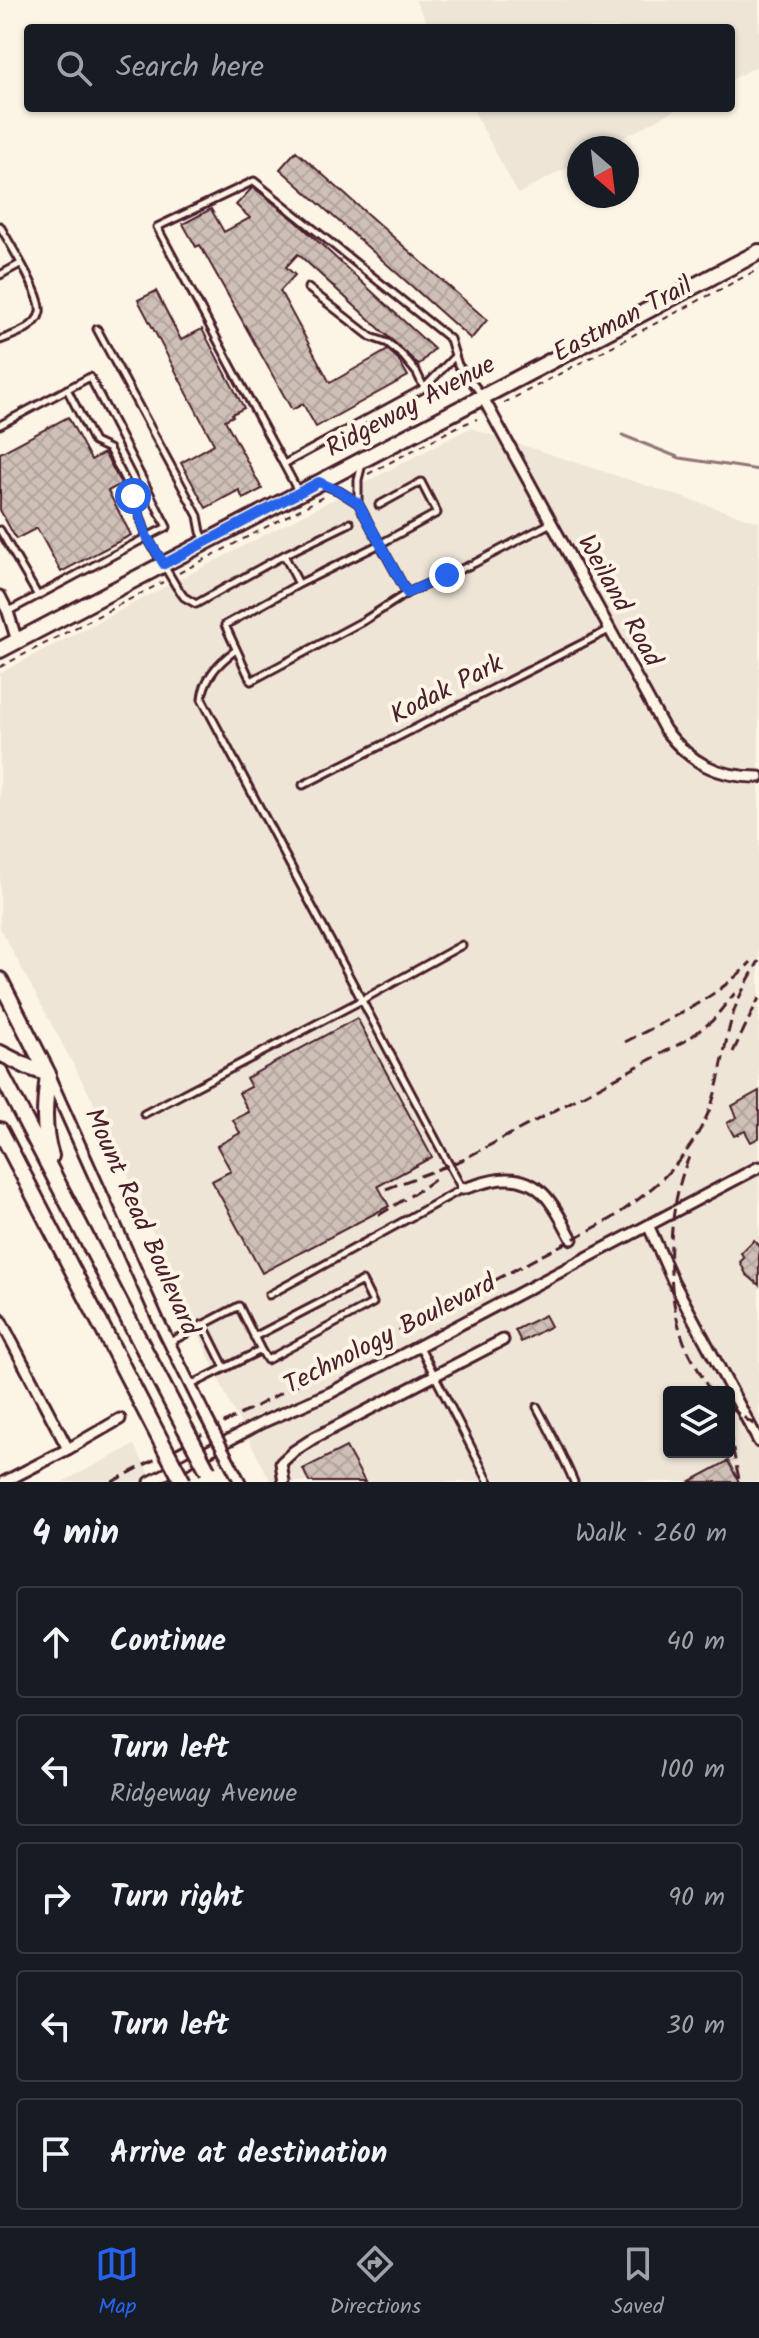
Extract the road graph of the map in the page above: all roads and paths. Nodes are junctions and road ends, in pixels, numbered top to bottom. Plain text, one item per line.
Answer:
1 (0, 226) edge
2 (759, 252) edge
3 (20, 264) junction
4 (759, 269) edge
5 (0, 275) edge
6 (308, 288) dead end
7 (97, 329) dead end
8 (0, 340) edge
9 (455, 356) junction
10 (424, 388) junction
11 (67, 389) junction
12 (482, 396) junction
13 (504, 403) dead end
14 (477, 419) dead end
15 (0, 425) edge
16 (362, 459) junction
17 (284, 464) junction
18 (365, 475) dead end
19 (319, 482) junction
20 (299, 493) junction
21 (358, 503) junction
22 (379, 505) dead end
23 (350, 523) dead end
24 (551, 523) junction
25 (0, 530) edge
26 (147, 537) junction
27 (206, 542) junction
28 (380, 544) junction
29 (284, 555) junction
30 (164, 564) junction
31 (299, 584) junction
32 (407, 593) junction
33 (0, 596) edge
34 (38, 596) junction
35 (8, 612) junction
36 (609, 630) junction
37 (17, 641) junction
38 (0, 650) edge
39 (236, 650) junction
40 (759, 777) edge
41 (303, 785) dead end
42 (462, 945) dead end
43 (0, 980) edge
44 (362, 1000) junction
45 (0, 1053) edge
46 (0, 1072) edge
47 (48, 1074) junction
48 (144, 1114) dead end
49 (0, 1130) edge
50 (759, 1167) edge
51 (462, 1189) junction
52 (63, 1191) junction
53 (649, 1227) junction
54 (572, 1239) dead end
55 (269, 1295) dead end
56 (0, 1319) edge
57 (203, 1324) junction
58 (254, 1337) junction
59 (5, 1339) edge
60 (503, 1340) dead end
61 (169, 1343) junction
62 (419, 1346) junction
63 (261, 1350) junction
64 (225, 1368) junction
65 (435, 1376) junction
66 (190, 1386) junction
67 (537, 1407) dead end
68 (120, 1419) dead end
69 (759, 1442) edge
70 (68, 1449) junction
71 (211, 1477) edge
72 (4, 1482) edge
73 (150, 1482) edge
74 (183, 1482) edge
75 (240, 1482) edge
76 (284, 1482) edge
77 (489, 1482) edge
78 (574, 1482) edge

1 - 3 lane
2 - 12 main road, Ridgeway Avenue
3 - 5 lane
3 - 8 lane
4 - 13 path, Eastman Trail
6 - 10 lane
7 - 27 lane
9 - 10 lane
9 - 12 lane
9 - 17 lane
10 - 17 lane
11 - 15 lane
11 - 26 lane
11 - 26 lane
12 - 16 main road, Ridgeway Avenue
12 - 24 street, Weiland Road
14 - 18 path
16 - 19 main road, Ridgeway Avenue
16 - 21 lane
17 - 20 lane
19 - 20 main road, Ridgeway Avenue
19 - 21 lane
20 - 27 main road, Ridgeway Avenue
21 - 28 lane
22 - 28 lane
23 - 29 lane
24 - 32 lane
24 - 36 street, Weiland Road
25 - 34 lane
26 - 30 lane
26 - 34 lane
27 - 30 main road, Ridgeway Avenue
28 - 31 lane
28 - 32 lane
29 - 30 lane
29 - 31 lane
30 - 37 main road, Ridgeway Avenue
31 - 39 lane
32 - 39 lane
33 - 35 street
34 - 35 lane
35 - 37 street
36 - 40 street, Weiland Road
36 - 41 lane, Kodak Park
37 - 38 main road, Ridgeway Avenue
39 - 44 lane
42 - 44 lane
43 - 47 main road, Mount Read Boulevard
44 - 48 lane
44 - 51 lane
45 - 47 main road
46 - 52 main road, Mount Read Boulevard
47 - 52 main road
47 - 61 street, Mount Read Boulevard
49 - 74 main road, bridge
50 - 53 street, Technology Boulevard
51 - 54 street
51 - 55 lane
52 - 71 main road, Mount Read Boulevard, bridge
53 - 62 street, Technology Boulevard
53 - 69 street
56 - 59 street
57 - 58 lane
57 - 61 lane
57 - 64 lane
58 - 63 lane
58 - 63 lane
59 - 70 street
60 - 65 street
61 - 66 street, Mount Read Boulevard
62 - 65 lane
62 - 73 street, Technology Boulevard
63 - 64 lane
64 - 66 lane
65 - 76 street
65 - 77 lane
66 - 75 street, Mount Read Boulevard, bridge
67 - 78 lane
68 - 70 street
70 - 72 street

